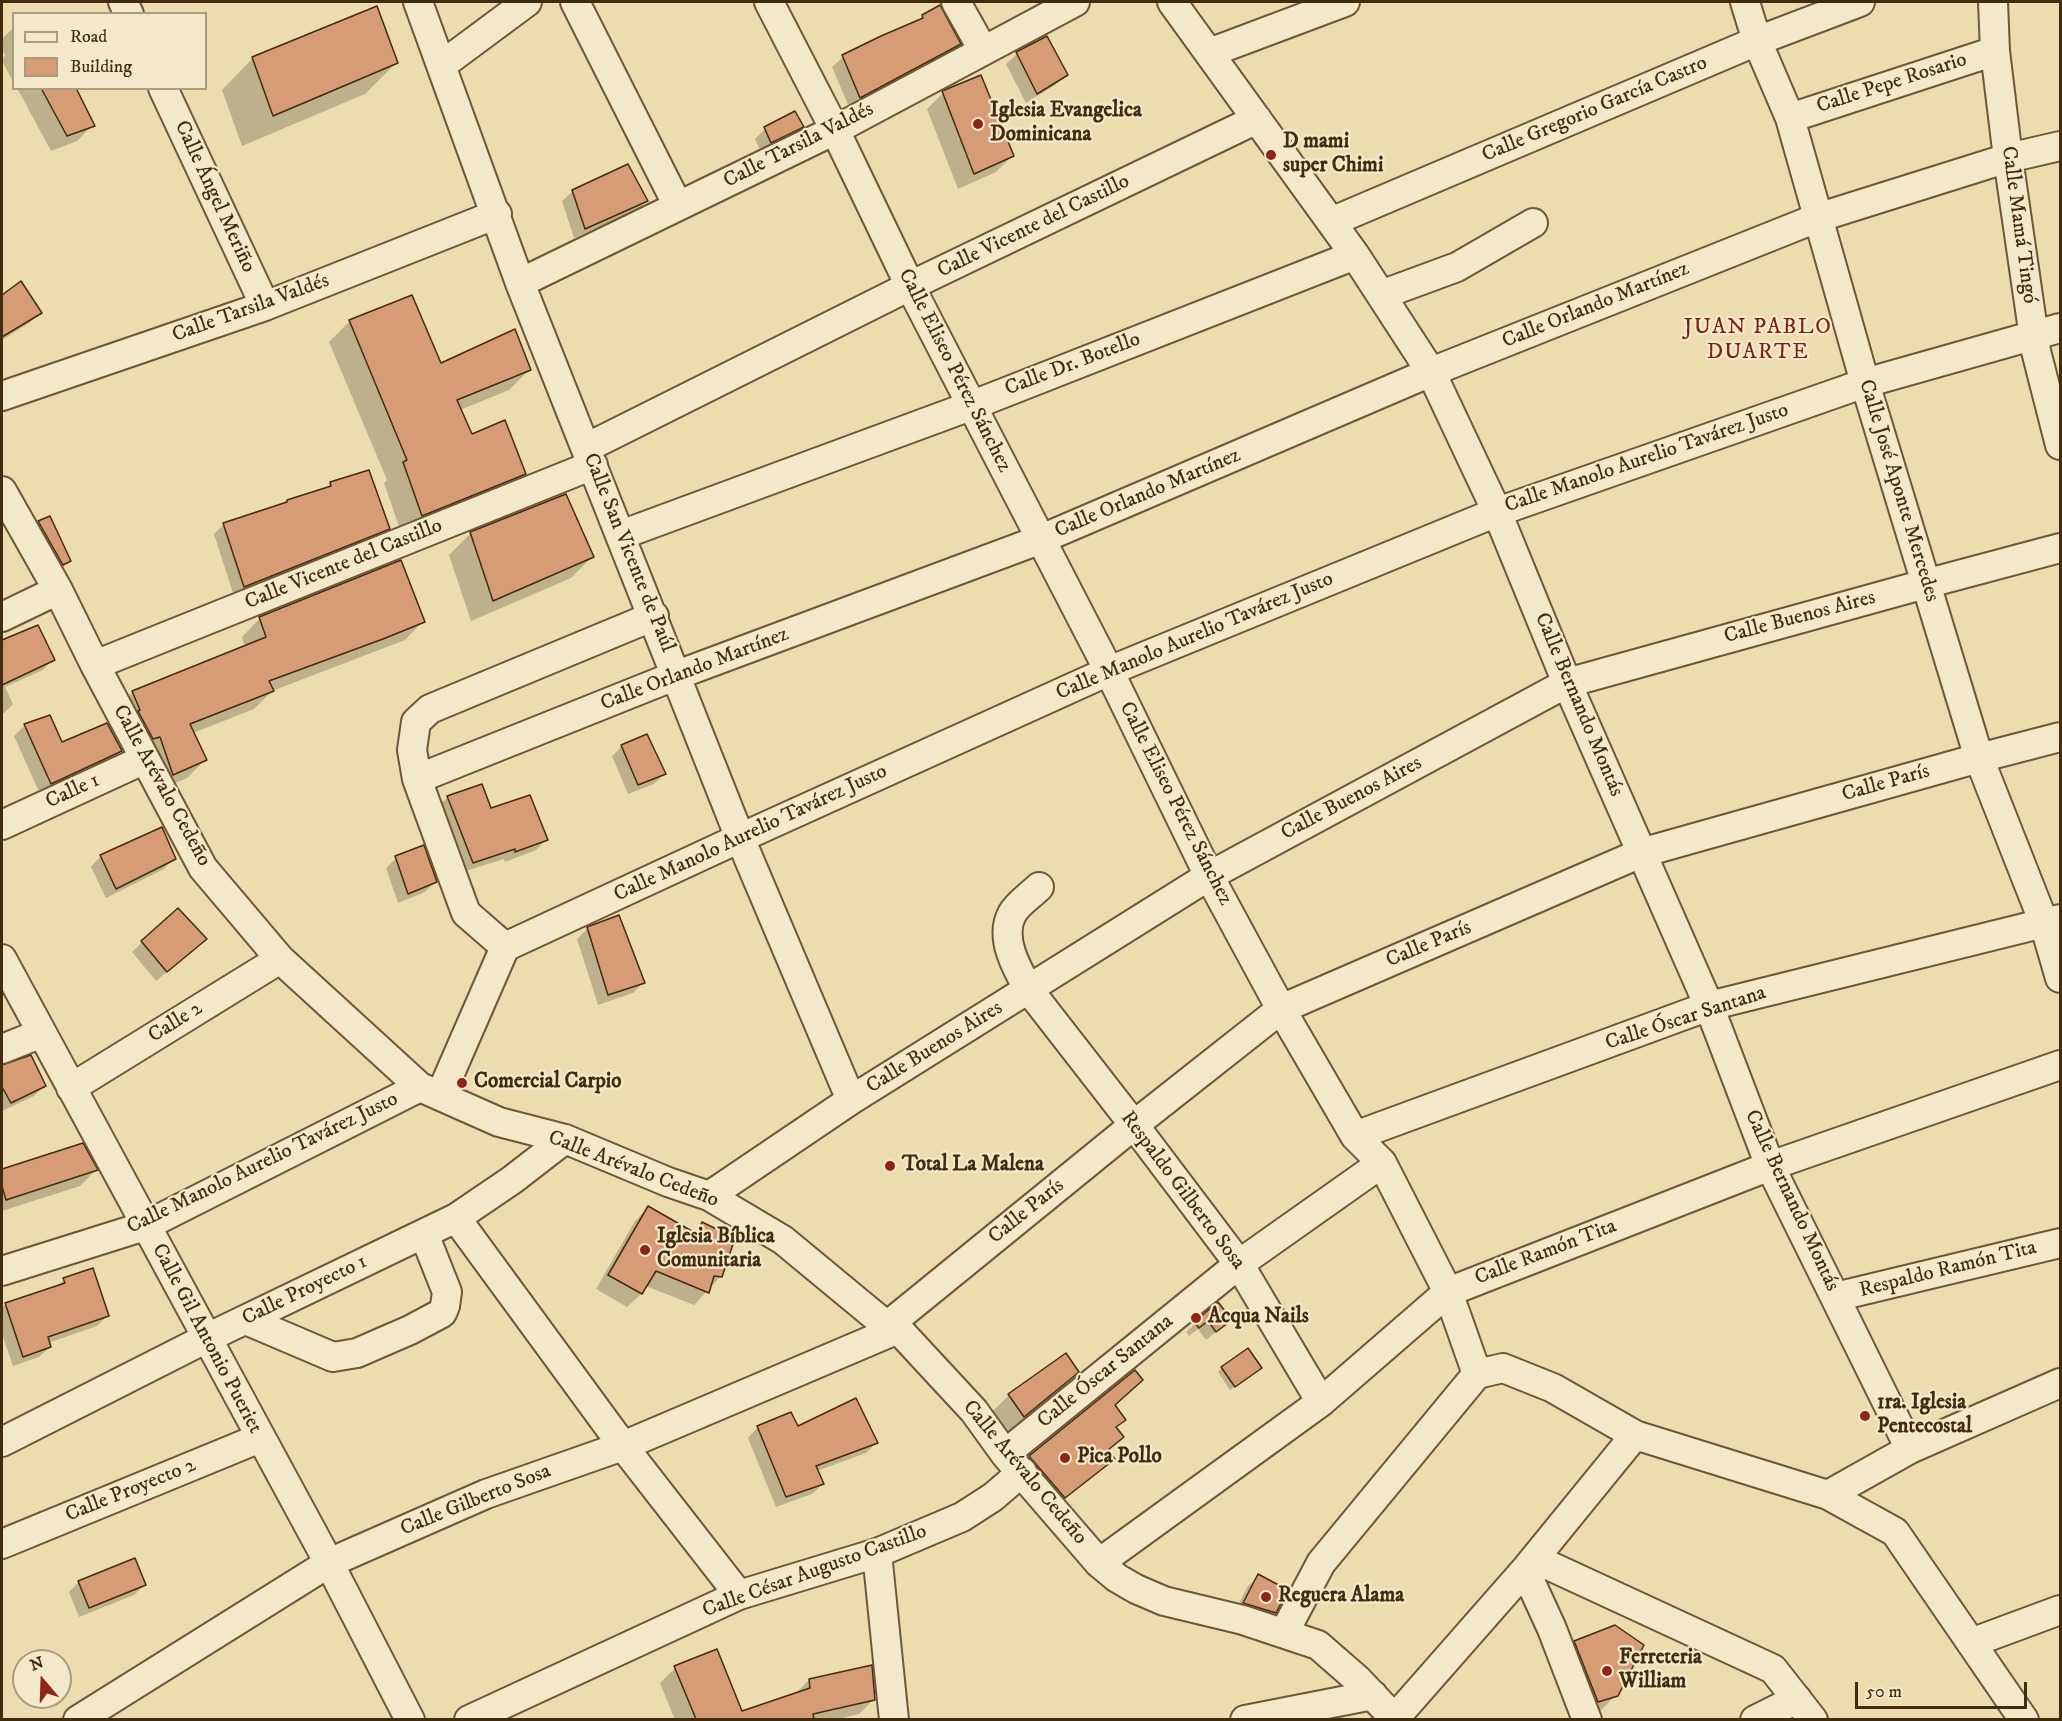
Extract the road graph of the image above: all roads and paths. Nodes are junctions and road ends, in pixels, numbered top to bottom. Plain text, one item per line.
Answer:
1 (418, 2) edge
2 (527, 2) edge
3 (575, 2) edge
4 (769, 2) edge
5 (956, 2) edge
6 (1075, 2) edge
7 (1172, 2) edge
8 (1345, 2) edge
9 (1745, 2) edge
10 (1860, 2) edge
11 (1993, 2) edge
12 (1757, 41) junction
13 (983, 50) junction
14 (1995, 51) junction
15 (1209, 53) junction
16 (442, 65) junction
17 (165, 90) edge
18 (1790, 118) junction
19 (1257, 119) junction
20 (835, 130) junction
21 (2061, 146) edge
22 (2008, 158) junction
23 (678, 206) junction
24 (497, 214) junction
25 (1817, 218) junction
26 (1331, 222) junction
27 (1533, 223) dead end
28 (1355, 255) junction
29 (520, 283) junction
30 (910, 286) junction
31 (1381, 295) junction
32 (265, 306) junction
33 (2061, 328) edge
34 (2034, 337) junction
35 (1431, 372) junction
36 (1865, 383) junction
37 (2, 396) edge
38 (973, 405) junction
39 (2058, 428) edge
40 (590, 457) junction
41 (2, 491) edge
42 (1497, 512) junction
43 (621, 535) junction
44 (1039, 540) junction
45 (2061, 548) edge
46 (1925, 584) junction
47 (58, 590) junction
48 (654, 616) junction
49 (2, 617) edge
50 (95, 665) junction
51 (1109, 671) junction
52 (677, 675) junction
53 (1567, 683) junction
54 (2061, 737) edge
55 (1978, 758) junction
56 (145, 759) junction
57 (417, 779) junction
58 (2, 825) edge
59 (740, 838) junction
60 (1641, 853) junction
61 (1209, 876) junction
62 (1039, 887) dead end
63 (2052, 921) edge
64 (505, 947) junction
65 (2, 959) edge
66 (280, 959) junction
67 (2061, 978) edge
68 (1029, 990) junction
69 (1709, 1006) junction
70 (1281, 1009) junction
71 (42, 1033) junction
72 (2, 1049) edge
73 (2061, 1065) edge
74 (71, 1088) junction
75 (430, 1092) junction
76 (851, 1100) junction
77 (1134, 1125) junction
78 (1355, 1136) junction
79 (565, 1139) junction
80 (1382, 1163) junction
81 (1770, 1166) junction
82 (709, 1196) junction
83 (456, 1218) junction
84 (145, 1226) junction
85 (424, 1234) junction
86 (2061, 1243) edge
87 (1239, 1264) junction
88 (2, 1272) edge
89 (1448, 1292) junction
90 (1835, 1297) junction
91 (246, 1320) junction
92 (893, 1328) junction
93 (207, 1338) junction
94 (1477, 1374) junction
95 (2061, 1383) edge
96 (1321, 1401) junction
97 (1635, 1435) junction
98 (260, 1438) junction
99 (2, 1442) edge
100 (623, 1446) junction
101 (1910, 1449) junction
102 (1014, 1463) junction
103 (1828, 1495) junction
104 (2, 1544) edge
105 (877, 1553) junction
106 (329, 1563) junction
107 (1099, 1563) junction
108 (1530, 1564) junction
109 (740, 1595) junction
110 (2061, 1610) edge
111 (1284, 1633) junction
112 (1971, 1643) junction
113 (1373, 1695) junction
114 (1805, 1709) edge
115 (78, 1719) edge
116 (410, 1719) edge
117 (469, 1719) edge
118 (894, 1719) edge
119 (1245, 1719) edge
120 (1395, 1719) edge
121 (1587, 1719) edge
122 (1755, 1719) edge
123 (2024, 1719) edge

1 - 16 street, Calle San Vicente de Paúl
2 - 16 street
3 - 23 street
4 - 20 street, Calle Eliseo Pérez Sánchez
5 - 13 street
6 - 13 street, Calle Tarsila Valdés
7 - 15 street, Calle Bernando Montás
8 - 15 street
9 - 12 street, Calle José Aponte Mercedes
10 - 12 street, Calle Gregorio García Castro
11 - 14 street, Calle Mamá Tingó
12 - 18 street, Calle José Aponte Mercedes
12 - 26 street, Calle Gregorio García Castro
13 - 20 street, Calle Tarsila Valdés
14 - 18 street, Calle Pepe Rosario
14 - 22 street, Calle Mamá Tingó
15 - 19 street, Calle Bernando Montás
16 - 24 street, Calle San Vicente de Paúl
17 - 32 street, Calle Ángel Meriño
18 - 25 street, Calle José Aponte Mercedes
19 - 26 street, Calle Bernando Montás
19 - 30 street, Calle Vicente del Castillo
20 - 23 street, Calle Tarsila Valdés
20 - 30 street, Calle Eliseo Pérez Sánchez
21 - 22 street, Calle Orlando Martínez
22 - 25 street, Calle Orlando Martínez
22 - 34 street, Calle Mamá Tingó
23 - 29 street, Calle Tarsila Valdés
24 - 29 street, Calle San Vicente de Paúl
24 - 32 street, Calle Tarsila Valdés
25 - 35 street, Calle Orlando Martínez
25 - 36 street, Calle José Aponte Mercedes
26 - 28 street, Calle Bernando Montás
27 - 31 street
28 - 31 street, Calle Bernando Montás
28 - 38 street, Calle Dr. Botello
29 - 40 street, Calle San Vicente de Paúl
30 - 38 street, Calle Eliseo Pérez Sánchez
30 - 40 street, Calle Vicente del Castillo
31 - 35 street, Calle Bernando Montás
32 - 37 street, Calle Tarsila Valdés
33 - 34 street, Calle Manolo Aurelio Tavárez Justo
34 - 36 street, Calle Manolo Aurelio Tavárez Justo
34 - 39 street, Calle Mamá Tingó
35 - 42 street, Calle Bernando Montás
35 - 44 street, Calle Orlando Martínez
36 - 42 street, Calle Manolo Aurelio Tavárez Justo
36 - 46 street, Calle José Aponte Mercedes
38 - 43 street, Calle Dr. Botello
38 - 44 street, Calle Eliseo Pérez Sánchez
40 - 43 street, Calle San Vicente de Paúl
40 - 50 street, Calle Vicente del Castillo
41 - 47 street, Calle Arévalo Cedeño
42 - 51 street, Calle Manolo Aurelio Tavárez Justo
42 - 53 street, Calle Bernando Montás
43 - 48 street, Calle San Vicente de Paúl
44 - 51 street, Calle Eliseo Pérez Sánchez
44 - 52 street, Calle Orlando Martínez
45 - 46 street, Calle Buenos Aires
46 - 53 street, Calle Buenos Aires
46 - 55 street, Calle José Aponte Mercedes
47 - 49 street
47 - 50 street, Calle Arévalo Cedeño
48 - 52 street, Calle San Vicente de Paúl
48 - 57 street
50 - 56 street, Calle Arévalo Cedeño
51 - 59 street, Calle Manolo Aurelio Tavárez Justo
51 - 61 street, Calle Eliseo Pérez Sánchez
52 - 57 street, Calle Orlando Martínez
52 - 59 street, Calle San Vicente de Paúl
53 - 60 street, Calle Bernando Montás
53 - 61 street, Calle Buenos Aires
54 - 55 street, Calle París
55 - 60 street, Calle París
55 - 63 street, Calle José Aponte Mercedes
56 - 58 street, Calle 1
56 - 66 street, Calle Arévalo Cedeño
57 - 64 street
59 - 64 street, Calle Manolo Aurelio Tavárez Justo
59 - 76 street, Calle San Vicente de Paúl
60 - 69 street, Calle Bernando Montás
60 - 70 street, Calle París
61 - 68 street, Calle Buenos Aires
61 - 70 street, Calle Eliseo Pérez Sánchez
62 - 68 street, Respaldo Gilberto Sosa
63 - 67 street, Calle José Aponte Mercedes
63 - 69 street, Calle Óscar Santana
64 - 75 street
65 - 71 street, Calle Gil Antonio Pueriet
66 - 74 street, Calle 2
66 - 75 street, Calle Arévalo Cedeño
68 - 76 street, Calle Buenos Aires
68 - 77 street, Respaldo Gilberto Sosa
69 - 78 street, Calle Óscar Santana
69 - 81 street, Calle Bernando Montás
70 - 77 street, Calle París
70 - 78 street, Calle Eliseo Pérez Sánchez
71 - 72 street
71 - 74 street, Calle Gil Antonio Pueriet
73 - 81 street, Calle Ramón Tita
74 - 84 street, Calle Gil Antonio Pueriet
75 - 79 street, Calle Arévalo Cedeño
75 - 84 street, Calle Manolo Aurelio Tavárez Justo
76 - 82 street, Calle Buenos Aires
77 - 87 street, Respaldo Gilberto Sosa
77 - 92 street, Calle París
78 - 80 street, Calle Eliseo Pérez Sánchez
79 - 82 street, Calle Arévalo Cedeño
79 - 83 street, Calle Proyecto 1
80 - 87 street, Calle Óscar Santana
80 - 89 street, Calle Eliseo Pérez Sánchez
81 - 89 street, Calle Ramón Tita
81 - 90 street, Calle Bernando Montás
82 - 92 street, Calle Arévalo Cedeño
83 - 85 street, Calle Proyecto 1
83 - 100 street
84 - 88 street, Calle Manolo Aurelio Tavárez Justo
84 - 93 street, Calle Gil Antonio Pueriet
85 - 91 street, Calle Proyecto 1
85 - 91 street
86 - 90 street, Respaldo Ramón Tita
87 - 96 street, Respaldo Gilberto Sosa
87 - 102 street, Calle Óscar Santana
89 - 94 street, Calle Eliseo Pérez Sánchez
89 - 96 street, Calle Ramón Tita
90 - 101 street, Calle Bernando Montás
91 - 93 street, Calle Proyecto 1
92 - 100 street, Calle Gilberto Sosa
92 - 102 street, Calle Arévalo Cedeño
93 - 98 street, Calle Gil Antonio Pueriet
93 - 99 street, Calle Proyecto 1
94 - 97 street
94 - 111 street
95 - 101 street
96 - 107 street, Calle Ramón Tita
97 - 103 street
97 - 108 street
98 - 104 street, Calle Proyecto 2
98 - 106 street, Calle Gil Antonio Pueriet
100 - 106 street, Calle Gilberto Sosa
100 - 109 street
101 - 103 street
102 - 105 street, Calle César Augusto Castillo
102 - 107 street, Calle Arévalo Cedeño
103 - 112 street
105 - 109 street, Calle César Augusto Castillo
105 - 118 street
106 - 115 street, Calle Gilberto Sosa
106 - 116 street, Calle Gil Antonio Pueriet
107 - 111 street, Calle Arévalo Cedeño
108 - 114 street
108 - 120 street
108 - 121 street
109 - 117 street, Calle César Augusto Castillo
110 - 112 street
111 - 113 street, Calle Arévalo Cedeño
112 - 123 street
113 - 119 street
113 - 120 street, Calle Arévalo Cedeño
114 - 122 street

